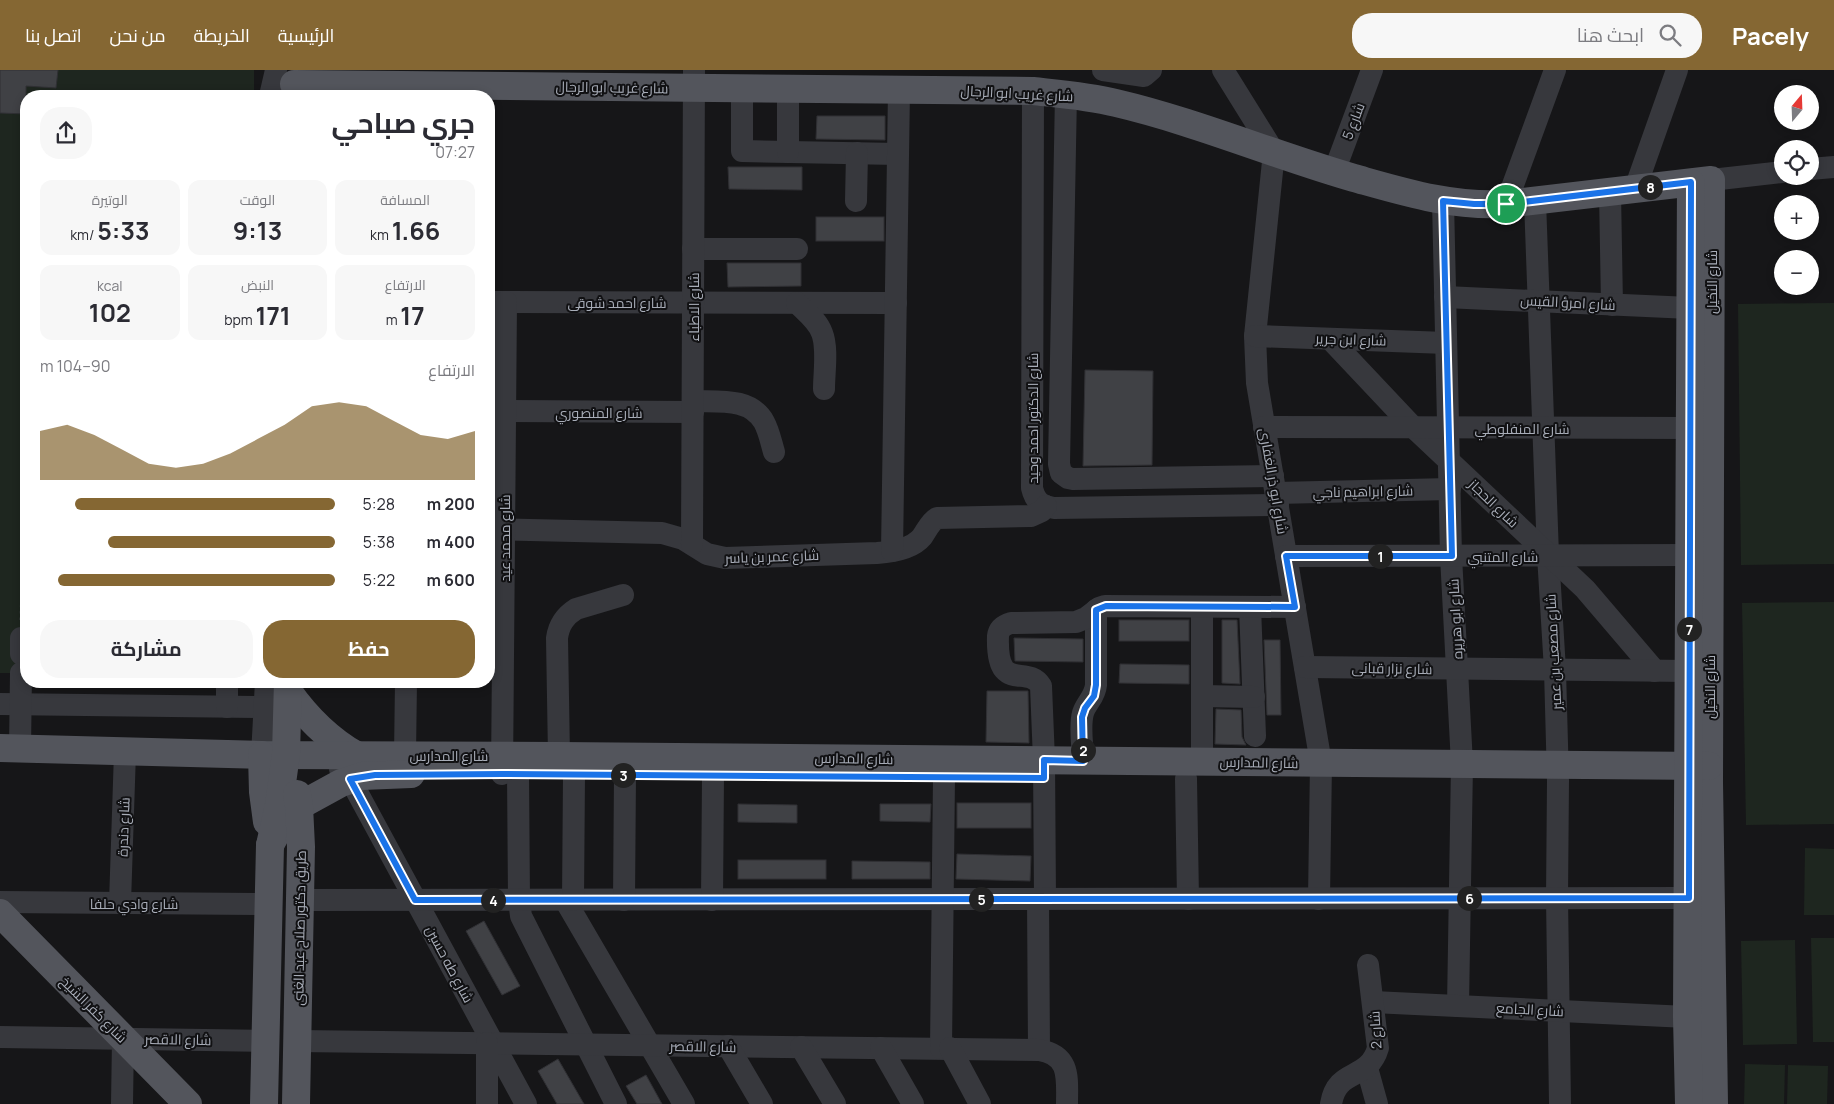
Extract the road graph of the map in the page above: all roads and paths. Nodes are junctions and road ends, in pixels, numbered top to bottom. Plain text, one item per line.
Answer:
1 (1103, 70) edge
2 (1151, 70) edge
3 (1223, 70) edge
4 (1372, 70) edge
5 (1556, 70) edge
6 (1677, 70) edge
7 (537, 78) edge
8 (694, 79) edge
9 (290, 80) edge
10 (742, 88) junction
11 (788, 89) junction
12 (278, 90) edge
13 (899, 90) junction
14 (1033, 91) junction
15 (1066, 94) junction
16 (788, 152) junction
17 (1274, 152) junction
18 (857, 153) junction
19 (898, 154) junction
20 (1834, 167) edge
21 (1819, 168) edge
22 (1334, 172) junction
23 (1774, 173) edge
24 (1701, 181) junction
25 (1622, 191) junction
26 (856, 201) dead end
27 (1443, 201) junction
28 (1535, 201) junction
29 (1506, 204) junction
30 (694, 249) junction
31 (797, 249) dead end
32 (1445, 297) junction
33 (1539, 301) junction
34 (497, 302) edge
35 (693, 302) junction
36 (797, 303) junction
37 (896, 303) junction
38 (1612, 305) junction
39 (1690, 308) junction
40 (1255, 336) junction
41 (1330, 339) junction
42 (1446, 343) junction
43 (824, 389) dead end
44 (693, 407) junction
45 (505, 411) junction
46 (1264, 427) junction
47 (1413, 427) junction
48 (1449, 427) junction
49 (1544, 428) junction
50 (1690, 428) junction
51 (774, 452) dead end
52 (1449, 461) junction
53 (1450, 489) junction
54 (1275, 491) junction
55 (1046, 506) junction
56 (496, 529) edge
57 (692, 544) junction
58 (892, 551) junction
59 (1548, 555) junction
60 (1690, 555) junction
61 (1286, 556) junction
62 (1452, 556) junction
63 (622, 595) dead end
64 (1202, 607) junction
65 (1250, 607) junction
66 (1295, 607) junction
67 (1096, 610) junction
68 (20, 652) edge
69 (1305, 667) junction
70 (1457, 669) junction
71 (1555, 670) junction
72 (1655, 671) junction
73 (1689, 671) junction
74 (227, 688) edge
75 (278, 688) edge
76 (281, 688) edge
77 (284, 688) edge
78 (406, 688) edge
79 (1202, 696) junction
80 (1254, 697) junction
81 (10, 704) edge
82 (227, 707) junction
83 (265, 707) junction
84 (1255, 736) dead end
85 (10, 749) edge
86 (125, 752) junction
87 (274, 755) junction
88 (406, 756) junction
89 (1083, 761) junction
90 (566, 765) junction
91 (353, 767) junction
92 (507, 768) junction
93 (1044, 769) junction
94 (1194, 770) junction
95 (1321, 771) junction
96 (1462, 772) junction
97 (1558, 773) junction
98 (1699, 774) junction
99 (625, 775) junction
100 (713, 776) junction
101 (944, 777) junction
102 (299, 806) junction
103 (270, 846) junction
104 (1460, 898) junction
105 (1557, 898) junction
106 (1689, 898) junction
107 (943, 899) junction
108 (1041, 899) junction
109 (1188, 899) junction
110 (1319, 899) junction
111 (300, 900) junction
112 (415, 900) junction
113 (519, 900) junction
114 (569, 900) junction
115 (624, 900) junction
116 (712, 900) junction
117 (0, 902) edge
118 (120, 903) junction
119 (268, 904) junction
120 (0, 913) edge
121 (1368, 965) dead end
122 (1373, 1002) junction
123 (1458, 1006) junction
124 (1559, 1011) junction
125 (1687, 1017) junction
126 (0, 1037) edge
127 (123, 1039) junction
128 (266, 1040) junction
129 (296, 1041) junction
130 (490, 1043) junction
131 (585, 1044) junction
132 (648, 1045) junction
133 (728, 1046) junction
134 (801, 1047) junction
135 (881, 1048) junction
136 (946, 1048) junction
137 (1039, 1050) junction
138 (1367, 1068) junction
139 (122, 1104) edge
140 (188, 1104) edge
141 (264, 1104) edge
142 (296, 1104) edge
143 (487, 1104) edge
144 (526, 1104) edge
145 (616, 1104) edge
146 (684, 1104) edge
147 (762, 1104) edge
148 (835, 1104) edge
149 (913, 1104) edge
150 (980, 1104) edge
151 (1067, 1104) edge
152 (1331, 1104) edge
153 (1377, 1104) edge
154 (1560, 1104) edge
155 (1689, 1104) edge
156 (1714, 1104) edge

1 - 2 street
3 - 17 street
4 - 22 street, شارع 5
5 - 29 street
6 - 25 street
7 - 8 main road, شارع غريب ابو الرجال
7 - 9 main road, شارع غريب ابو الرجال
8 - 10 main road, شارع غريب ابو الرجال
8 - 30 street, شارع الاطباء
9 - 12 street
10 - 11 main road, شارع غريب ابو الرجال
10 - 16 street
11 - 13 main road, شارع غريب ابو الرجال
11 - 16 street
13 - 14 main road, شارع غريب ابو الرجال
13 - 19 street
14 - 15 main road, شارع غريب ابو الرجال
14 - 55 street, شارع الدكتور احمد وحيد
15 - 17 main road, شارع غريب ابو الرجال
15 - 54 street, شارع الدكتور احمد وحيد
16 - 18 street
17 - 22 main road, شارع غريب ابو الرجال
17 - 40 street, شارع ابو ذر الغفارى
18 - 19 street
18 - 26 street
19 - 37 street
20 - 21 street
22 - 27 main road, شارع غريب ابو الرجال
23 - 24 street, شارع غريب ابو الرجال
24 - 25 main road, شارع غريب ابو الرجال
24 - 39 main road, شارع النخيل
24 - 98 main road, شارع النخيل
25 - 28 main road, شارع غريب ابو الرجال
25 - 38 street
27 - 29 main road, شارع غريب ابو الرجال
27 - 32 street, شارع ابو هريره
28 - 29 main road, شارع غريب ابو الرجال
28 - 33 street, شارع مصعب بن عمير
30 - 31 street
30 - 35 street, شارع الاطباء
32 - 33 street, شارع امرؤ القيس
32 - 42 street, شارع ابو هريره
33 - 38 street, شارع امرؤ القيس
33 - 49 street, شارع مصعب بن عمير
34 - 35 street, شارع احمد شوقى
34 - 45 street, شارع محمد عيد
35 - 36 street, شارع احمد شوقى
35 - 44 street, شارع الاطباء
36 - 37 street, شارع احمد شوقى
36 - 43 street
37 - 58 street
38 - 39 street, شارع امرؤ القيس
39 - 50 main road, شارع النخيل
40 - 41 street, شارع ابن جرير
40 - 46 street, شارع ابو ذر الغفارى
41 - 42 street, شارع ابن جرير
41 - 47 street, شارع الحجاز
42 - 48 street, شارع ابو هريره
44 - 45 street, شارع المنصوري
44 - 51 street, شارع المنصوري
44 - 57 street, شارع الاطباء
45 - 56 street, شارع محمد عيد
46 - 47 street, شارع المنفلوطي
46 - 54 street, شارع ابو ذر الغفارى
47 - 48 street, شارع المنفلوطي
47 - 52 street, شارع الحجاز
48 - 49 street, شارع المنفلوطي
48 - 52 street, شارع ابو هريره
49 - 50 street, شارع المنفلوطي
49 - 59 street, شارع مصعب بن عمير
50 - 60 main road, شارع النخيل
52 - 53 street, شارع ابو هريره
52 - 59 street, شارع الحجاز
53 - 54 street, شارع ابراهيم ناجي
53 - 62 street, شارع ابو هريره
54 - 55 street
54 - 61 street, شارع ابو ذر الغفارى
55 - 58 street, شارع عمر بن ياسر
56 - 57 street, شارع عمر بن ياسر
56 - 92 street, شارع محمد عيد
57 - 58 street, شارع عمر بن ياسر
59 - 60 street, شارع المتنبي
59 - 62 street, شارع المتنبي
59 - 71 street, شارع مصعب بن عمير
59 - 72 street, شارع الحجاز
60 - 73 main road, شارع النخيل
61 - 62 street, شارع المتنبي
61 - 66 street, شارع ابو ذر الغفارى
62 - 70 street, شارع ابو هريره
63 - 90 street
64 - 65 street
64 - 67 street
64 - 79 street
65 - 66 street
65 - 80 street
66 - 69 street, شارع ابو ذر الغفارى
67 - 89 street
67 - 93 street
68 - 81 street
69 - 70 street, شارع نزار قبانى
69 - 95 street, شارع ابو ذر الغفارى
70 - 71 street, شارع نزار قبانى
70 - 96 street, شارع ابو هريره
71 - 72 street, شارع نزار قبانى
71 - 97 street, شارع مصعب بن عمير
72 - 73 street, شارع نزار قبانى
73 - 98 main road, شارع النخيل
74 - 82 street
75 - 83 street
76 - 87 main road, طريق دكتور صلاح عبد الغنى
77 - 91 main road
78 - 88 street
79 - 80 street
79 - 94 street
80 - 84 street
81 - 82 street
81 - 85 street
82 - 83 street
83 - 87 street
85 - 86 main road, شارع المدارس
86 - 87 main road, شارع المدارس
86 - 118 street, شارع دندرة
87 - 91 main road, شارع المدارس
87 - 102 main road, طريق دكتور صلاح عبد الغنى
87 - 103 main road, طريق دكتور صلاح عبد الغنى
88 - 91 main road, شارع المدارس
88 - 92 main road, شارع المدارس
89 - 93 main road, شارع المدارس
89 - 94 main road, شارع المدارس
90 - 92 main road, شارع المدارس
90 - 93 main road, شارع المدارس
90 - 99 main road, شارع المدارس
90 - 114 street
91 - 92 main road, شارع المدارس
91 - 102 main road, شارع المدارس
91 - 112 street, شارع طه حسين
92 - 113 street, شارع محمد عيد
93 - 94 main road, شارع المدارس
93 - 101 main road, شارع المدارس
93 - 108 street
94 - 95 main road, شارع المدارس
94 - 109 street
95 - 96 main road, شارع المدارس
95 - 110 street, شارع ابو ذر الغفارى
96 - 97 main road, شارع المدارس
96 - 104 street, شارع ابو هريره
97 - 98 main road, شارع المدارس
97 - 105 street, شارع مصعب بن عمير
98 - 106 main road, شارع النخيل
98 - 156 main road, شارع النخيل
99 - 100 main road, شارع المدارس
99 - 115 street
100 - 101 main road, شارع المدارس
100 - 116 street
101 - 107 street
102 - 103 main road, شارع المدارس
102 - 111 main road, طريق دكتور صلاح عبد الغنى
103 - 119 main road, طريق دكتور صلاح عبد الغنى
104 - 105 street
104 - 110 street
104 - 123 street, شارع ابو هريره
105 - 106 street
105 - 124 street, شارع مصعب بن عمير
106 - 125 main road, شارع النخيل
107 - 108 street
107 - 116 street
107 - 136 street
108 - 109 street
108 - 137 street
109 - 110 street
111 - 112 street
111 - 129 main road, طريق دكتور صلاح عبد الغنى
112 - 113 street
112 - 130 street, شارع طه حسين
113 - 114 street
113 - 131 street, شارع محمد عيد
114 - 115 street
114 - 132 street
115 - 116 street
117 - 118 street, شارع وادي حلفا
118 - 119 street, شارع وادي حلفا
119 - 128 main road, طريق دكتور صلاح عبد الغنى
120 - 127 main road, شارع كفر الشيخ
121 - 122 street, شارع 2
122 - 123 street, شارع الجامع
122 - 138 street, شارع 2
123 - 124 street, شارع الجامع
124 - 125 street, شارع الجامع
124 - 154 street, شارع مصعب بن عمير
125 - 155 main road, شارع النخيل
126 - 127 street, شارع الاقصر
127 - 128 street, شارع الاقصر
127 - 139 street
127 - 140 main road, شارع كفر الشيخ
128 - 141 main road, طريق دكتور صلاح عبد الغنى
129 - 130 street, شارع الاقصر
129 - 142 main road, طريق دكتور صلاح عبد الغنى
130 - 131 street, شارع الاقصر
130 - 143 street
130 - 144 street, شارع طه حسين
131 - 132 street, شارع الاقصر
131 - 145 street, شارع محمد عيد
132 - 133 street, شارع الاقصر
132 - 146 street
133 - 134 street, شارع الاقصر
133 - 147 street
134 - 135 street, شارع الاقصر
134 - 148 street
135 - 136 street, شارع الاقصر
135 - 149 street
136 - 137 street, شارع الاقصر
136 - 150 street
137 - 151 street, شارع الاقصر
138 - 152 street, شارع 2
138 - 153 street

